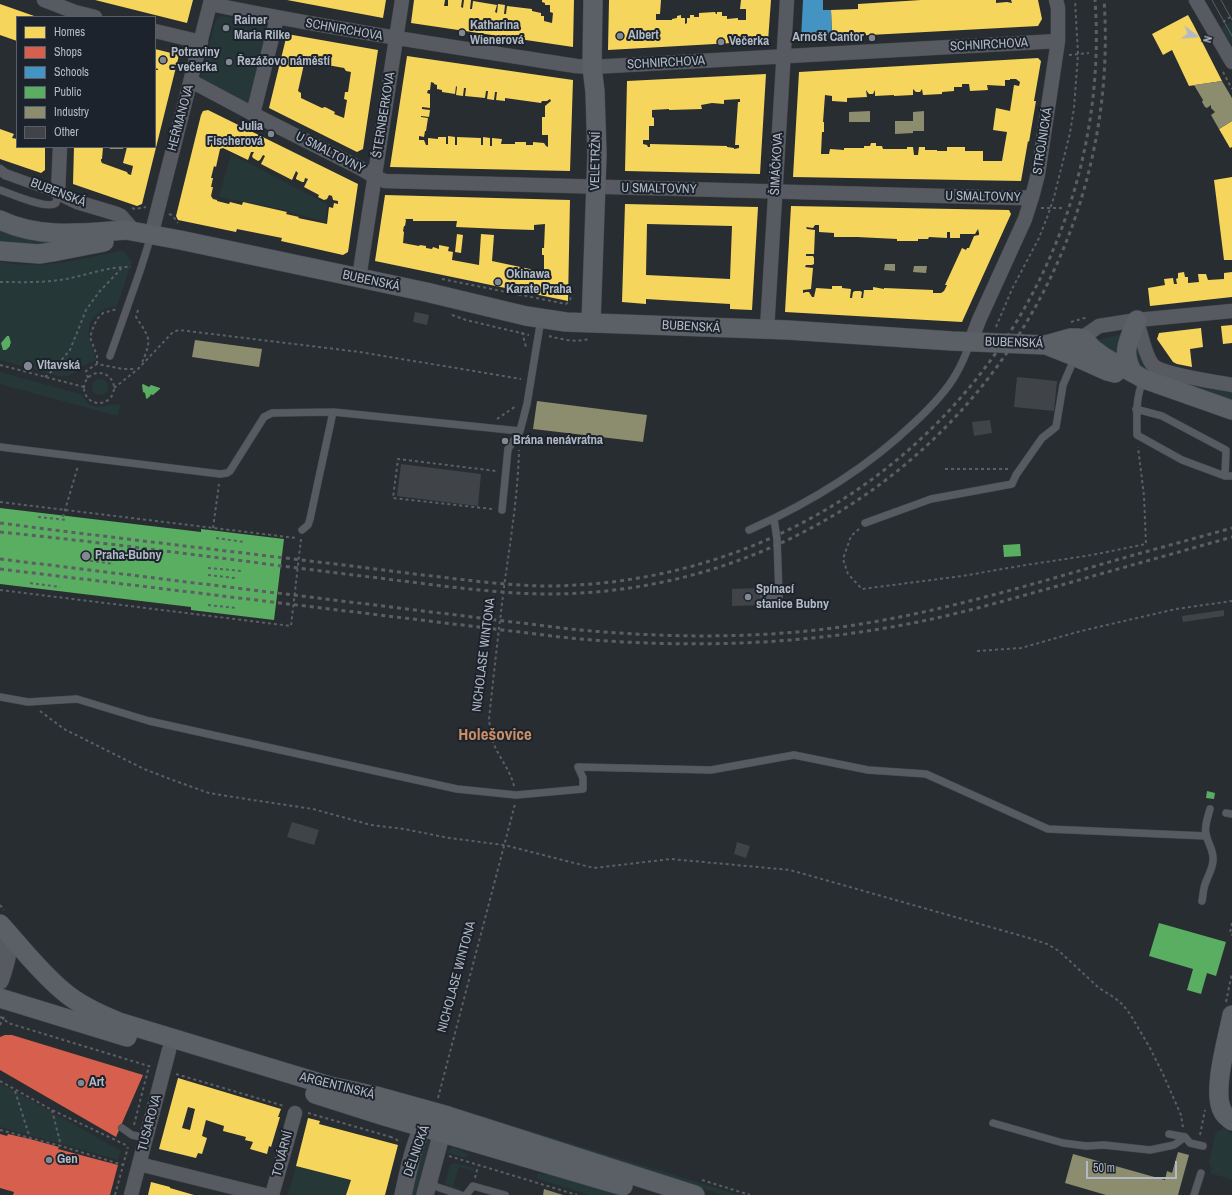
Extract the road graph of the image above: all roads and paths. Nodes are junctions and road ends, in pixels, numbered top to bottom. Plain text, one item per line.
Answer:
1 (44, 0) edge
2 (402, 0) edge
3 (593, 0) edge
4 (787, 0) edge
5 (1056, 0) edge
6 (1196, 0) edge
7 (211, 2) edge
8 (64, 8) edge
9 (92, 16) edge
10 (1232, 16) edge
11 (277, 18) junction
12 (1219, 24) dead end
13 (156, 31) edge
14 (396, 39) junction
15 (1058, 41) junction
16 (201, 42) junction
17 (1089, 53) dead end
18 (1056, 56) junction
19 (783, 57) junction
20 (1232, 62) edge
21 (592, 67) junction
22 (191, 81) junction
23 (253, 114) junction
24 (60, 148) edge
25 (0, 170) edge
26 (375, 177) junction
27 (596, 188) junction
28 (0, 190) edge
29 (775, 191) junction
30 (58, 193) junction
31 (1030, 203) junction
32 (1062, 208) dead end
33 (2, 222) edge
34 (142, 233) junction
35 (2, 251) edge
36 (122, 267) junction
37 (131, 267) dead end
38 (359, 278) junction
39 (437, 278) dead end
40 (0, 282) edge
41 (572, 294) dead end
42 (118, 308) dead end
43 (138, 310) dead end
44 (1232, 310) edge
45 (541, 319) junction
46 (1137, 320) junction
47 (591, 322) junction
48 (767, 329) junction
49 (522, 332) dead end
50 (1084, 339) junction
51 (971, 341) junction
52 (1046, 345) junction
53 (525, 352) dead end
54 (110, 356) dead end
55 (1076, 357) junction
56 (97, 364) junction
57 (0, 365) edge
58 (141, 365) junction
59 (138, 369) junction
60 (1107, 371) junction
61 (522, 372) dead end
62 (1138, 376) junction
63 (45, 377) junction
64 (88, 378) junction
65 (521, 379) junction
66 (1232, 385) edge
67 (520, 386) dead end
68 (85, 387) junction
69 (114, 388) junction
70 (517, 404) dead end
71 (1136, 409) junction
72 (1232, 410) edge
73 (333, 412) junction
74 (487, 428) junction
75 (520, 431) junction
76 (1137, 435) junction
77 (0, 447) edge
78 (1229, 451) edge
79 (81, 457) junction
80 (945, 469) dead end
81 (1020, 469) junction
82 (506, 472) junction
83 (220, 474) junction
84 (1228, 476) edge
85 (0, 502) edge
86 (65, 510) junction
87 (502, 510) joint
88 (64, 516) dead end
89 (38, 517) dead end
90 (774, 519) junction
91 (67, 520) dead end
92 (865, 523) joint
93 (213, 528) junction
94 (302, 530) dead end
95 (749, 530) dead end
96 (216, 538) dead end
97 (244, 542) dead end
98 (84, 560) dead end
99 (114, 564) dead end
100 (208, 568) dead end
101 (242, 572) dead end
102 (208, 575) dead end
103 (235, 578) dead end
104 (30, 583) dead end
105 (60, 587) dead end
106 (0, 590) edge
107 (764, 596) dead end
108 (1232, 601) edge
109 (208, 605) dead end
110 (236, 608) dead end
111 (977, 651) dead end
112 (0, 697) edge
113 (28, 702) junction
114 (516, 795) junction
115 (1210, 810) dead end
116 (1206, 836) junction
117 (504, 845) junction
118 (1202, 901) dead end
119 (1232, 923) edge
120 (3, 927) edge
121 (1232, 935) edge
122 (0, 981) edge
123 (0, 998) edge
124 (1232, 1015) edge
125 (0, 1016) edge
126 (3, 1018) junction
127 (0, 1025) edge
128 (1230, 1037) edge
129 (169, 1050) junction
130 (152, 1067) dead end
131 (172, 1073) dead end
132 (0, 1081) edge
133 (15, 1090) junction
134 (52, 1110) junction
135 (296, 1111) junction
136 (441, 1116) junction
137 (1232, 1121) edge
138 (993, 1123) dead end
139 (423, 1126) junction
140 (122, 1128) dead end
141 (0, 1130) edge
142 (393, 1132) dead end
143 (1169, 1134) dead end
144 (391, 1137) junction
145 (1184, 1137) junction
146 (30, 1138) junction
147 (146, 1138) junction
148 (403, 1143) dead end
149 (61, 1146) junction
150 (128, 1146) dead end
151 (1203, 1146) dead end
152 (446, 1155) dead end
153 (139, 1164) junction
154 (123, 1165) dead end
155 (478, 1166) junction
156 (1201, 1173) dead end
157 (475, 1176) dead end
158 (427, 1188) edge
159 (131, 1195) edge
160 (264, 1195) edge
161 (272, 1195) edge
162 (403, 1195) edge
163 (461, 1195) edge
164 (466, 1195) edge
165 (505, 1195) edge
166 (577, 1195) edge
167 (654, 1195) edge
168 (695, 1195) edge
169 (1194, 1195) edge

1 - 8 street
2 - 14 street, ŠTERNBERKOVA
3 - 21 main road, VELETRŽNÍ
4 - 19 street, ŠIMÁČKOVA
5 - 15 street, STROJNICKÁ
6 - 20 street
7 - 11 street
7 - 16 street, HEŘMANOVA
8 - 9 street
10 - 12 path
11 - 14 street, SCHNIRCHOVA
11 - 23 street
13 - 16 street
14 - 21 street, SCHNIRCHOVA
14 - 26 street, ŠTERNBERKOVA
15 - 18 street, STROJNICKÁ
15 - 19 street, SCHNIRCHOVA
16 - 22 street, HEŘMANOVA
17 - 18 path
18 - 31 street, STROJNICKÁ
19 - 21 street, SCHNIRCHOVA
19 - 29 street, ŠIMÁČKOVA
21 - 27 main road, VELETRŽNÍ
22 - 23 street
22 - 34 street, HEŘMANOVA
23 - 26 street, U SMALTOVNY
24 - 30 street
25 - 30 street, BUBENSKÁ
26 - 27 street, U SMALTOVNY
26 - 38 street, ŠTERNBERKOVA
27 - 29 street, U SMALTOVNY
27 - 47 main road, VELETRŽNÍ
28 - 30 lane
29 - 31 street, U SMALTOVNY
29 - 48 street, ŠIMÁČKOVA
30 - 34 street, BUBENSKÁ
31 - 32 path
31 - 51 street, STROJNICKÁ
33 - 34 main road, BUBENSKÁ
34 - 35 main road, BUBENSKÁ
34 - 38 main road, BUBENSKÁ
34 - 54 lane
36 - 37 path
36 - 40 path
36 - 63 path
38 - 45 main road, BUBENSKÁ
39 - 41 path
42 - 56 path
43 - 58 path
44 - 46 street
45 - 47 main road, BUBENSKÁ
45 - 75 lane
46 - 50 street
46 - 62 main road
46 - 66 street
47 - 48 main road, BUBENSKÁ
48 - 51 main road, BUBENSKÁ
49 - 53 path
50 - 52 main road, BUBENSKÁ
50 - 60 street
50 - 62 main road
51 - 52 main road, BUBENSKÁ
51 - 90 lane
52 - 55 main road
55 - 60 main road
55 - 81 lane
56 - 59 path
56 - 64 path
57 - 63 path
58 - 59 path
58 - 65 path
59 - 69 path
60 - 62 main road
61 - 65 path
62 - 71 lane
62 - 72 main road
63 - 68 path
64 - 68 path
64 - 69 path
65 - 67 path
68 - 69 path
70 - 74 path
71 - 76 lane
71 - 78 lane
73 - 74 lane
73 - 83 lane
73 - 94 lane
74 - 75 lane
75 - 82 lane
75 - 114 path, NICHOLASE WINTONA
76 - 84 lane
76 - 92 path
77 - 79 lane
78 - 84 lane
79 - 83 lane
79 - 86 path
80 - 81 path
81 - 92 lane
82 - 87 lane
82 - 87 path
83 - 93 path
85 - 86 path
86 - 88 path
86 - 93 path
89 - 91 path
90 - 95 lane
90 - 107 lane
93 - 106 path
96 - 97 path
98 - 99 path
100 - 101 path
102 - 103 path
104 - 105 path
108 - 111 path
109 - 110 path
112 - 113 lane
113 - 114 lane
113 - 117 path
114 - 116 lane
114 - 117 path, NICHOLASE WINTONA
115 - 116 lane
116 - 118 lane
117 - 136 path, NICHOLASE WINTONA
117 - 145 path
119 - 121 path
120 - 122 street
120 - 136 main road, ARGENTINSKÁ
123 - 129 main road, ARGENTINSKÁ
124 - 128 main road
125 - 126 path
126 - 127 path
126 - 130 path
128 - 137 main road
129 - 139 main road, ARGENTINSKÁ
129 - 147 street, TUSAROVA
131 - 135 path
132 - 133 path
133 - 134 path
133 - 146 path
134 - 149 path
134 - 150 path
135 - 144 path
135 - 161 street, TOVÁRNÍ
136 - 139 main road, ARGENTINSKÁ
136 - 158 street, DĚLNICKÁ
136 - 167 main road, ARGENTINSKÁ
136 - 168 main road, ARGENTINSKÁ
138 - 145 lane
139 - 162 street, DĚLNICKÁ
140 - 147 lane
141 - 146 path
142 - 144 path
143 - 145 lane
144 - 148 path
145 - 151 lane
146 - 149 path
147 - 153 street, TUSAROVA
149 - 154 path
152 - 155 path
153 - 159 street, TUSAROVA
153 - 160 street
155 - 157 path
155 - 166 path
156 - 169 lane
158 - 163 lane
164 - 165 lane

